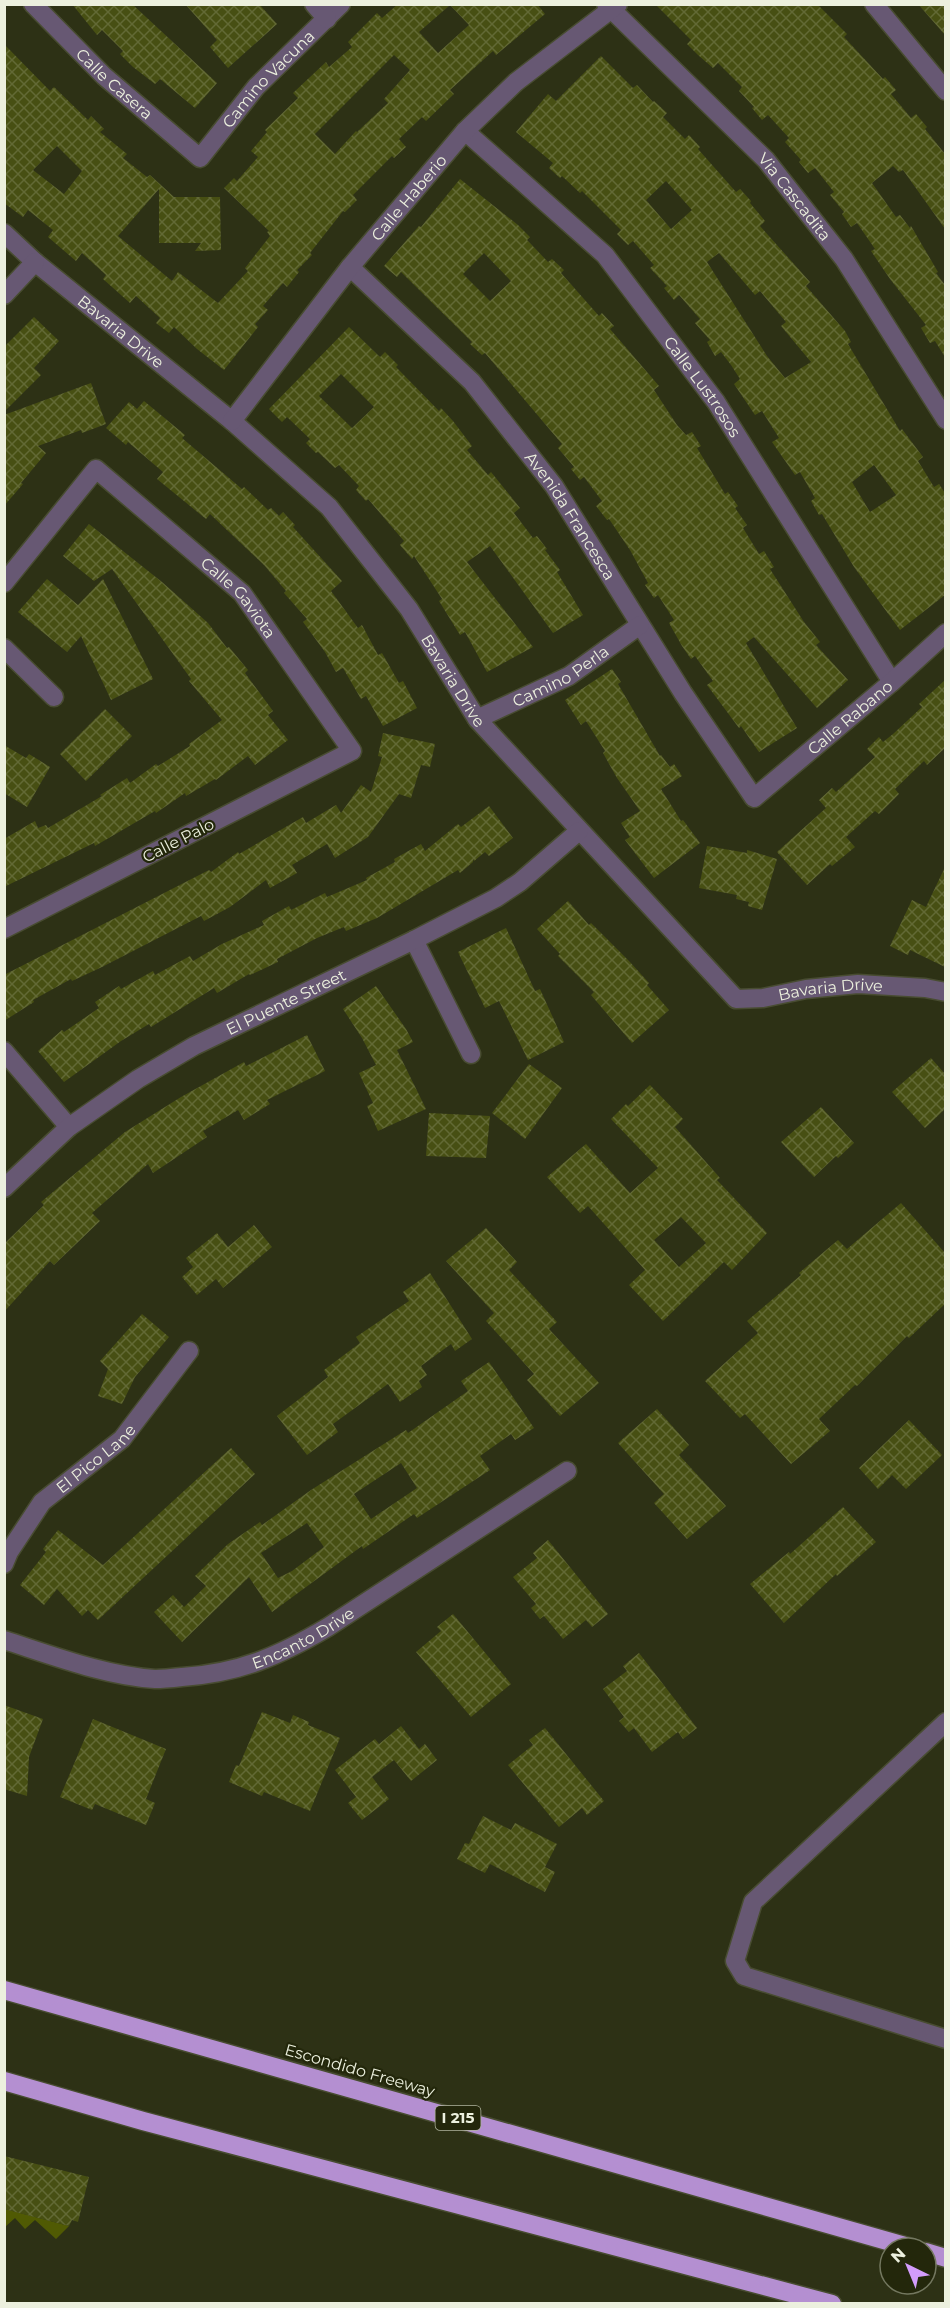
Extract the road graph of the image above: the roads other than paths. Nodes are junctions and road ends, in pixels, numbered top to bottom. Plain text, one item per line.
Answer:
1 (33, 4) edge
2 (314, 4) edge
3 (341, 4) edge
4 (874, 4) edge
5 (612, 6) edge
6 (327, 19) junction
7 (945, 91) edge
8 (465, 131) junction
9 (200, 158) joint
10 (4, 232) edge
11 (35, 262) junction
12 (350, 267) junction
13 (4, 295) edge
14 (945, 420) edge
15 (232, 421) junction
16 (4, 583) edge
17 (640, 625) junction
18 (945, 633) edge
19 (4, 648) edge
20 (892, 682) junction
21 (54, 697) dead end
22 (477, 719) junction
23 (352, 751) joint
24 (754, 798) joint
25 (579, 831) junction
26 (4, 929) edge
27 (414, 940) junction
28 (945, 992) edge
29 (4, 1051) edge
30 (471, 1054) dead end
31 (69, 1127) junction
32 (4, 1188) edge
33 (189, 1351) dead end
34 (567, 1471) dead end
35 (4, 1564) edge
36 (4, 1640) edge
37 (945, 1722) edge
38 (4, 1990) edge
39 (945, 2039) edge
40 (4, 2081) edge
41 (878, 2238) edge
42 (832, 2304) edge

1 - 9 street, Calle Casera
2 - 6 street
3 - 6 street, Camino Vacuna
4 - 7 street
5 - 8 street, Calle Haberio
5 - 14 street, Via Cascadita
6 - 9 street, Camino Vacuna
8 - 12 street, Calle Haberio
8 - 20 street, Calle Lustrosos
10 - 11 street, Bavaria Drive
11 - 13 street
11 - 15 street, Bavaria Drive
12 - 15 street, Calle Haberio
12 - 17 street, Avenida Francesca
15 - 22 street, Bavaria Drive
16 - 23 street, Calle Gaviota
17 - 22 street, Camino Perla
17 - 24 street, Avenida Francesca
18 - 20 street, Calle Rabano
19 - 21 street
20 - 24 street, Calle Rabano
22 - 25 street, Bavaria Drive
23 - 26 street, Calle Palo
25 - 27 street, El Puente Street
25 - 28 street, Bavaria Drive
27 - 30 street
27 - 31 street, El Puente Street
29 - 31 street
31 - 32 street, El Puente Street
33 - 35 street, El Pico Lane
34 - 36 street, Encanto Drive
37 - 39 street
38 - 41 highway, Escondido Freeway / I 215
40 - 42 highway

